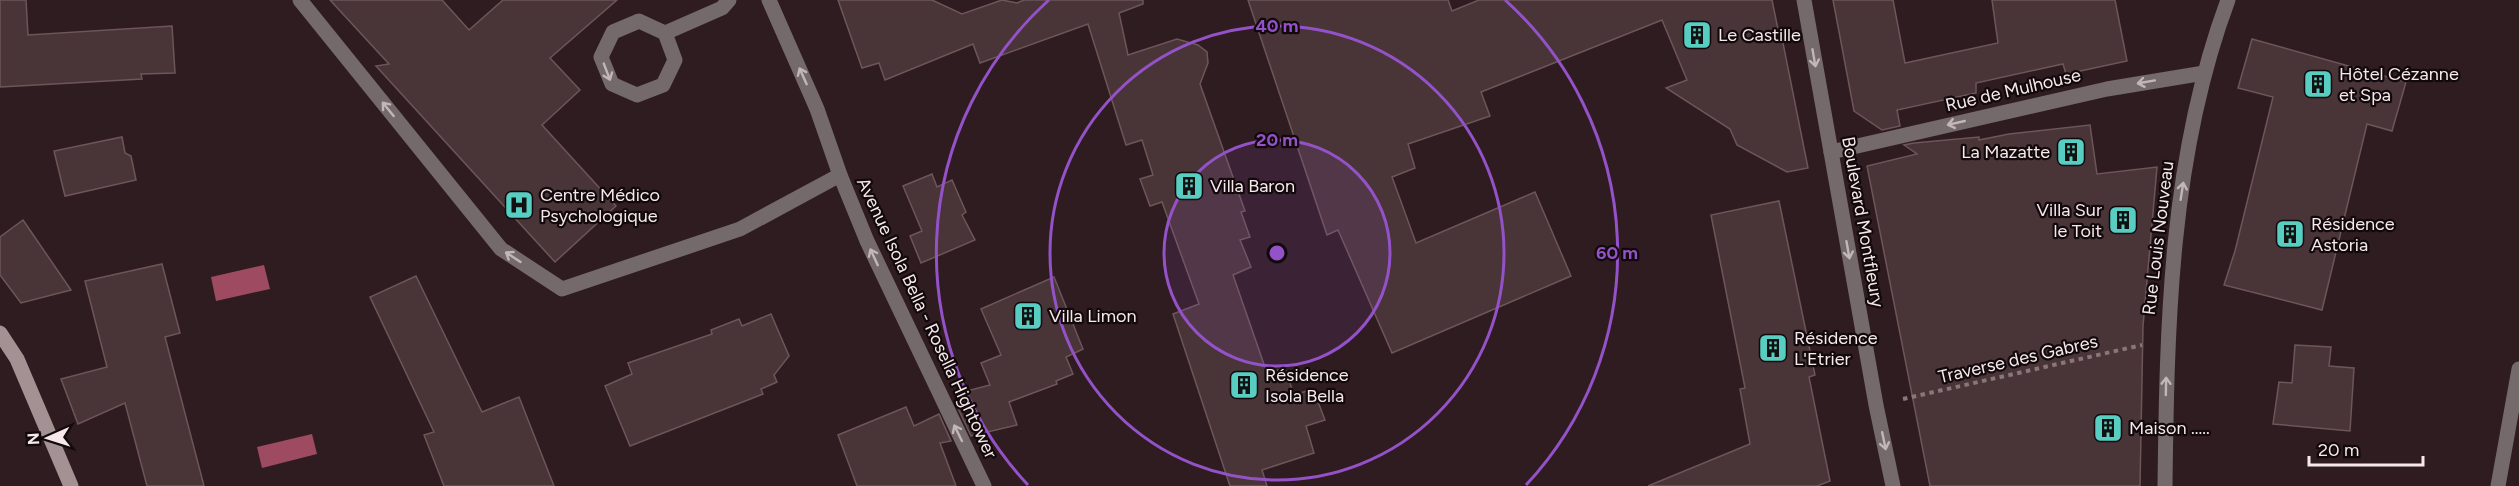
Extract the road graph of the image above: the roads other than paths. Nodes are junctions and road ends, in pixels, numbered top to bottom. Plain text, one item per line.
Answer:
1 (300, 0) edge
2 (729, 0) edge
3 (769, 0) edge
4 (1804, 0) edge
5 (2228, 0) edge
6 (665, 33) junction
7 (2204, 73) junction
8 (1831, 152) junction
9 (840, 175) junction
10 (0, 333) edge
11 (2519, 369) edge
12 (70, 486) edge
13 (984, 486) edge
14 (1893, 486) edge
15 (2165, 486) edge
16 (2498, 486) edge

9 -> 1 street
2 - 6 street
9 -> 3 street, Avenue Isola Bella - Rosella Hightower
4 -> 8 street, Boulevard Montfleury
5 - 7 street, Rue Louis Nouveau
6 -> 6 street
7 -> 8 street, Rue de Mulhouse
15 -> 7 street, Rue Louis Nouveau
8 -> 14 street, Boulevard Montfleury
13 -> 9 street, Avenue Isola Bella - Rosella Hightower
10 - 12 main road
11 - 16 street

